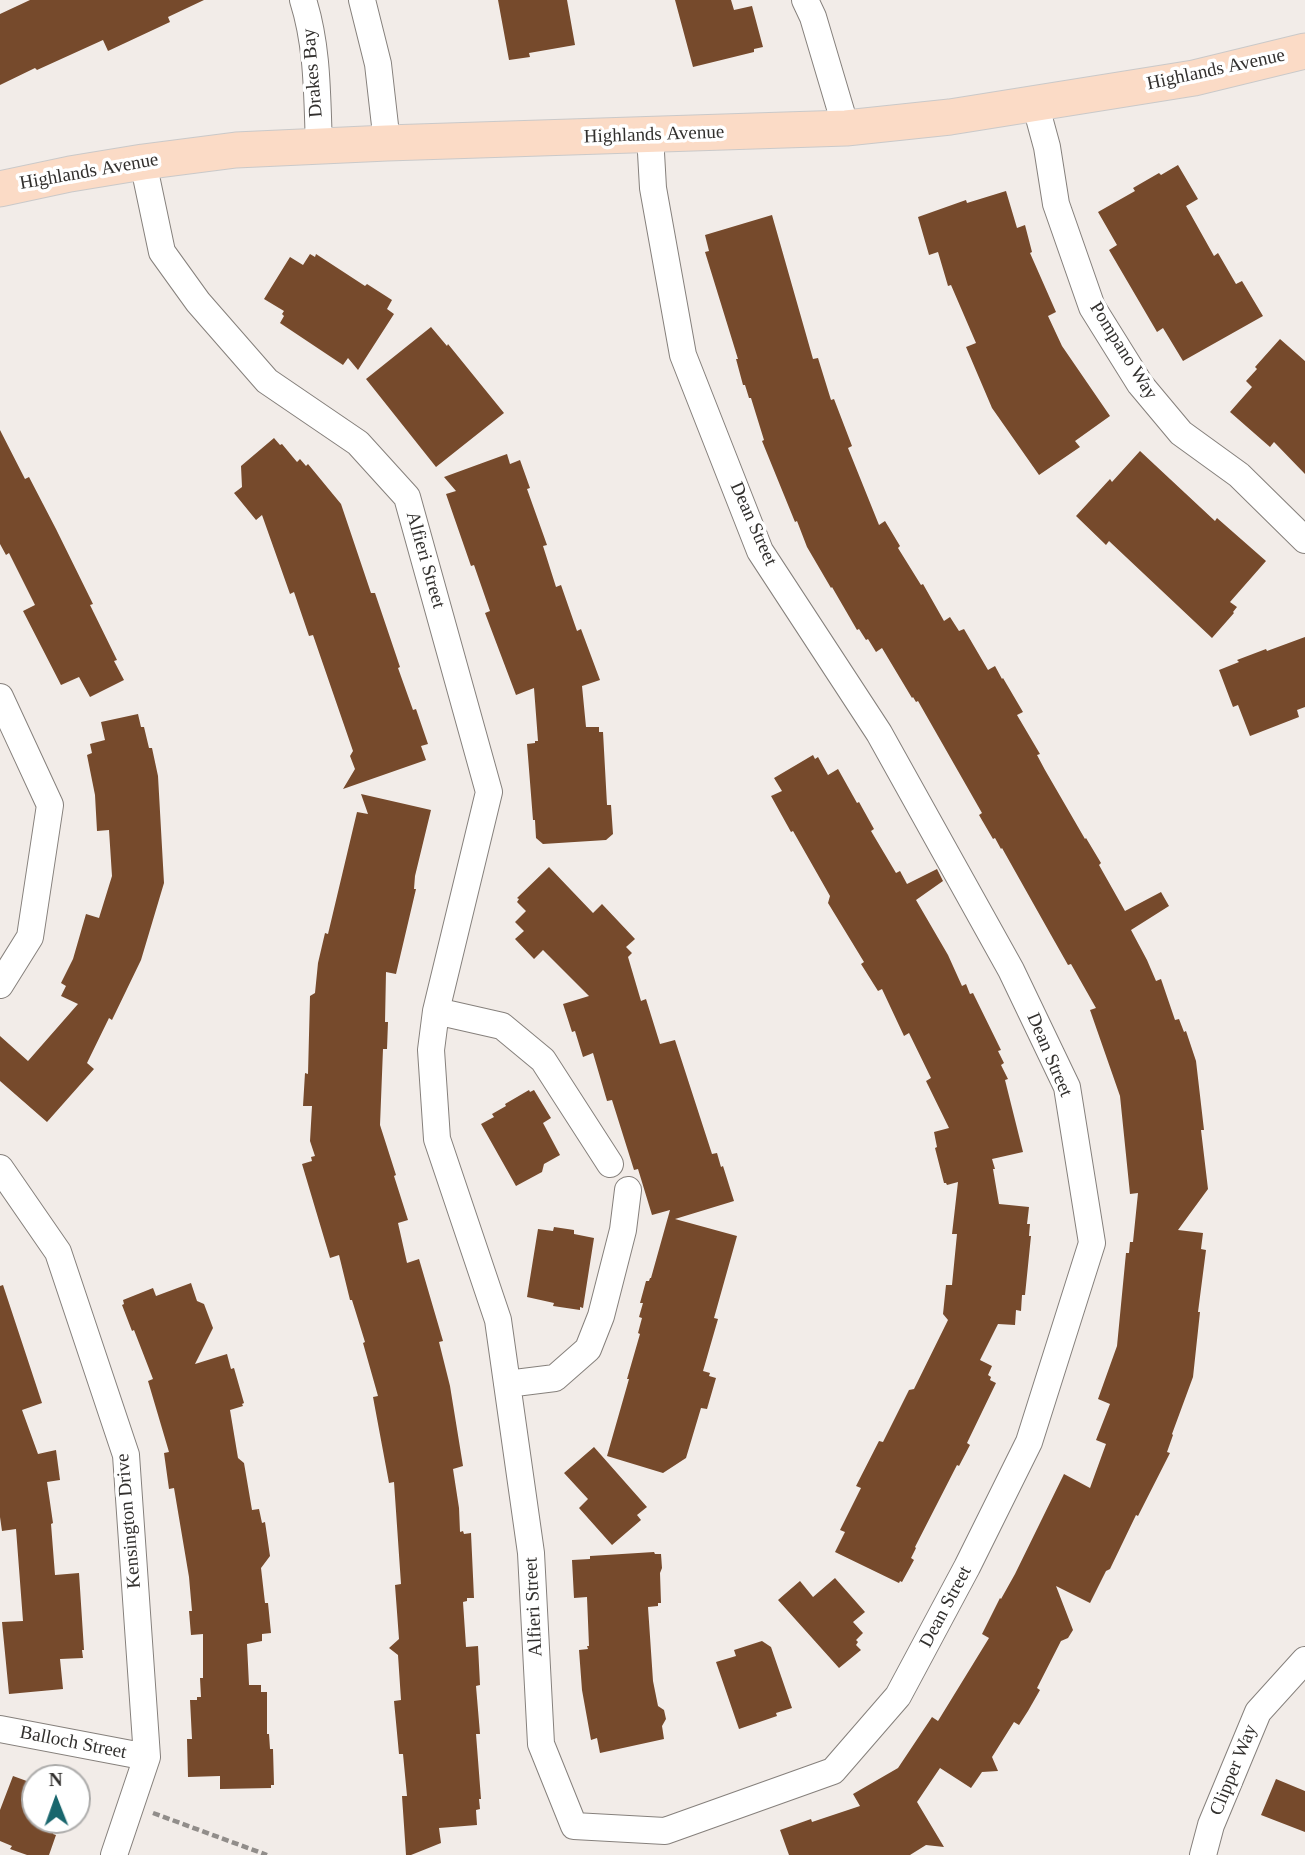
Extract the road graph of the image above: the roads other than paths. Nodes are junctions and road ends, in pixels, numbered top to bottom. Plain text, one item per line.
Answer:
1 (303, 0) edge
2 (362, 0) edge
3 (805, 0) edge
4 (1305, 51) edge
5 (1035, 103) junction
6 (846, 128) junction
7 (650, 135) junction
8 (387, 143) junction
9 (319, 146) junction
10 (143, 162) junction
11 (0, 189) edge
12 (1305, 540) edge
13 (0, 697) edge
14 (0, 985) edge
15 (436, 1011) junction
16 (610, 1164) dead end
17 (0, 1168) edge
18 (628, 1190) dead end
19 (507, 1384) junction
20 (1305, 1660) edge
21 (0, 1729) edge
22 (147, 1757) junction
23 (574, 1826) joint
24 (114, 1855) edge
25 (1203, 1855) edge

1 - 9 street, Drakes Bay
2 - 8 street
3 - 6 street
4 - 5 main road, Highlands Avenue
5 - 6 main road, Highlands Avenue
5 - 12 street, Pompano Way
6 - 7 main road, Highlands Avenue
7 - 8 main road, Highlands Avenue
7 - 23 street, Dean Street
8 - 9 main road, Highlands Avenue
9 - 10 main road, Highlands Avenue
10 - 11 main road, Highlands Avenue
10 - 15 street, Alfieri Street
13 - 14 street
15 - 16 street
15 - 19 street, Alfieri Street
17 - 22 street, Kensington Drive
18 - 19 street
19 - 23 street, Alfieri Street
20 - 25 street, Clipper Way
21 - 22 street, Balloch Street
22 - 24 street, Kensington Drive

